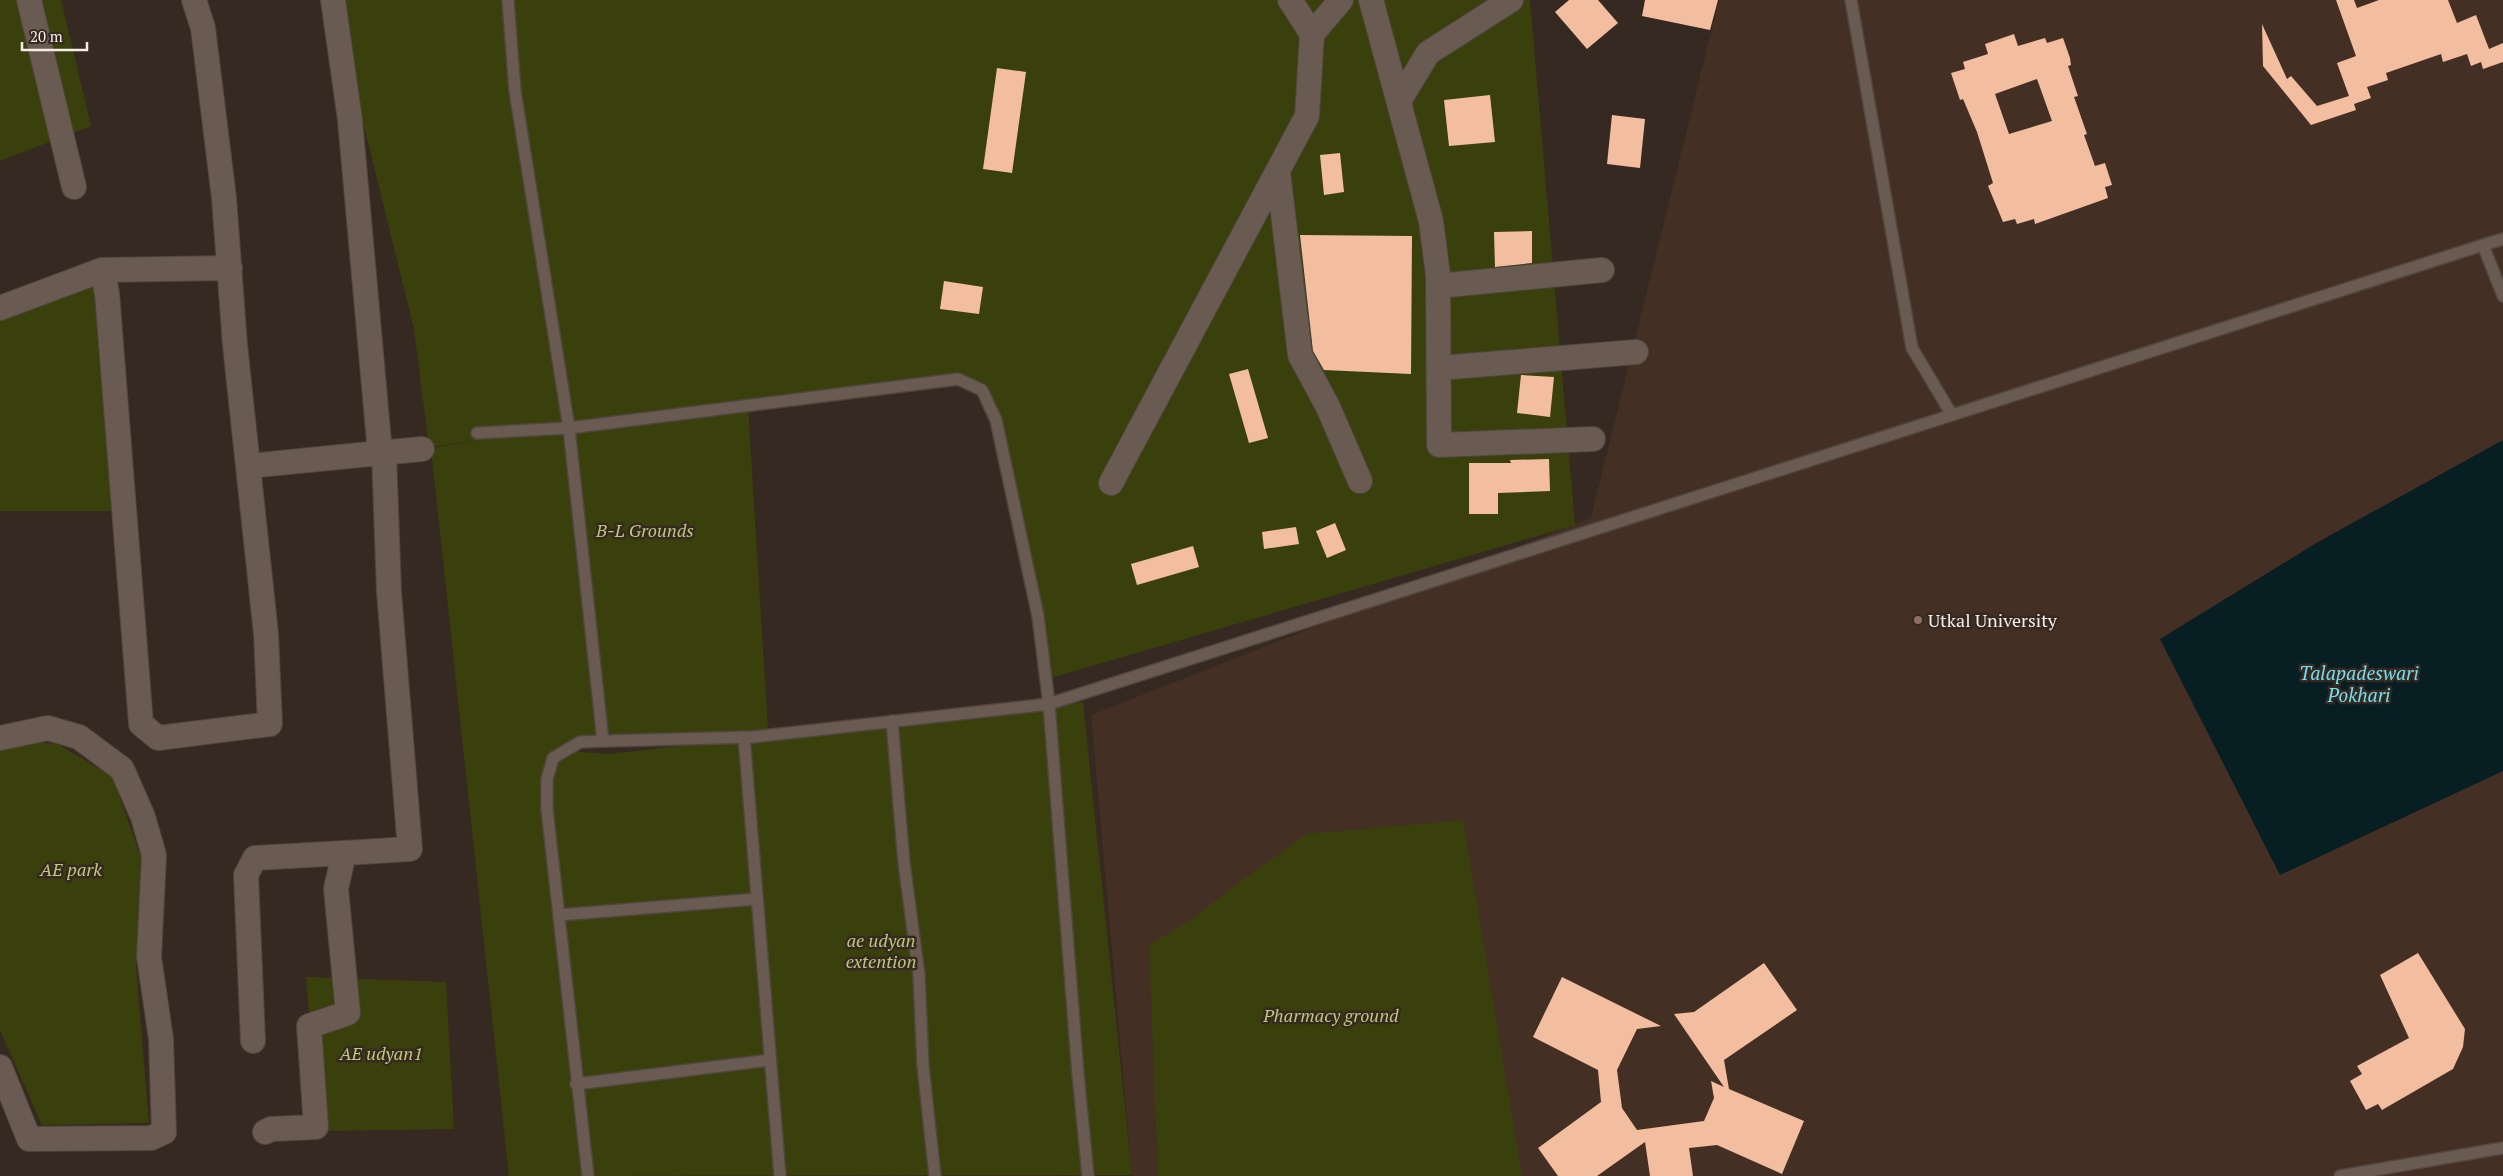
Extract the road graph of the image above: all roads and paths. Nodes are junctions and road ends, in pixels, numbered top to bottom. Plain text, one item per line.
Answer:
1 (29, 0) edge
2 (194, 0) edge
3 (333, 0) edge
4 (508, 0) edge
5 (1290, 0) edge
6 (1341, 0) edge
7 (1371, 0) edge
8 (1511, 0) edge
9 (1851, 0) edge
10 (1312, 34) junction
11 (1399, 101) junction
12 (1278, 172) junction
13 (74, 187) dead end
14 (2503, 239) edge
15 (2483, 245) junction
16 (230, 268) junction
17 (102, 270) junction
18 (1602, 270) dead end
19 (1438, 286) junction
20 (2503, 296) edge
21 (0, 308) edge
22 (1636, 352) dead end
23 (1439, 368) junction
24 (1952, 415) junction
25 (569, 428) junction
26 (476, 433) dead end
27 (1593, 440) dead end
28 (422, 449) dead end
29 (382, 453) junction
30 (249, 466) junction
31 (1360, 481) dead end
32 (1111, 483) dead end
33 (1049, 704) junction
34 (892, 721) junction
35 (744, 737) junction
36 (0, 738) edge
37 (603, 741) junction
38 (344, 853) junction
39 (757, 899) junction
40 (559, 915) junction
41 (252, 1041) dead end
42 (770, 1060) junction
43 (0, 1067) edge
44 (576, 1084) junction
45 (265, 1132) dead end
46 (2503, 1148) edge
47 (588, 1176) edge
48 (780, 1176) edge
49 (935, 1176) edge
50 (1088, 1176) edge
51 (2340, 1176) edge

1 - 13 street
2 - 16 street
3 - 29 street
4 - 25 lane
5 - 10 street
6 - 10 street
7 - 11 street
8 - 11 street
9 - 24 lane
10 - 12 street
11 - 19 street
12 - 31 street
12 - 32 street
14 - 15 lane
15 - 20 lane
15 - 24 lane
16 - 17 street
16 - 30 street
17 - 21 street
17 - 30 street
18 - 19 street
19 - 23 street
22 - 23 street
23 - 27 street
24 - 33 lane
25 - 26 lane
25 - 33 lane
25 - 37 lane
28 - 29 street
29 - 30 street
29 - 38 street
33 - 34 lane
33 - 50 lane
34 - 35 lane
34 - 49 lane
35 - 37 lane
35 - 39 lane
36 - 43 street
37 - 40 lane
38 - 41 street
38 - 45 street
39 - 40 lane
39 - 42 lane
40 - 44 lane
42 - 44 lane
42 - 48 lane
44 - 47 lane
46 - 51 lane

